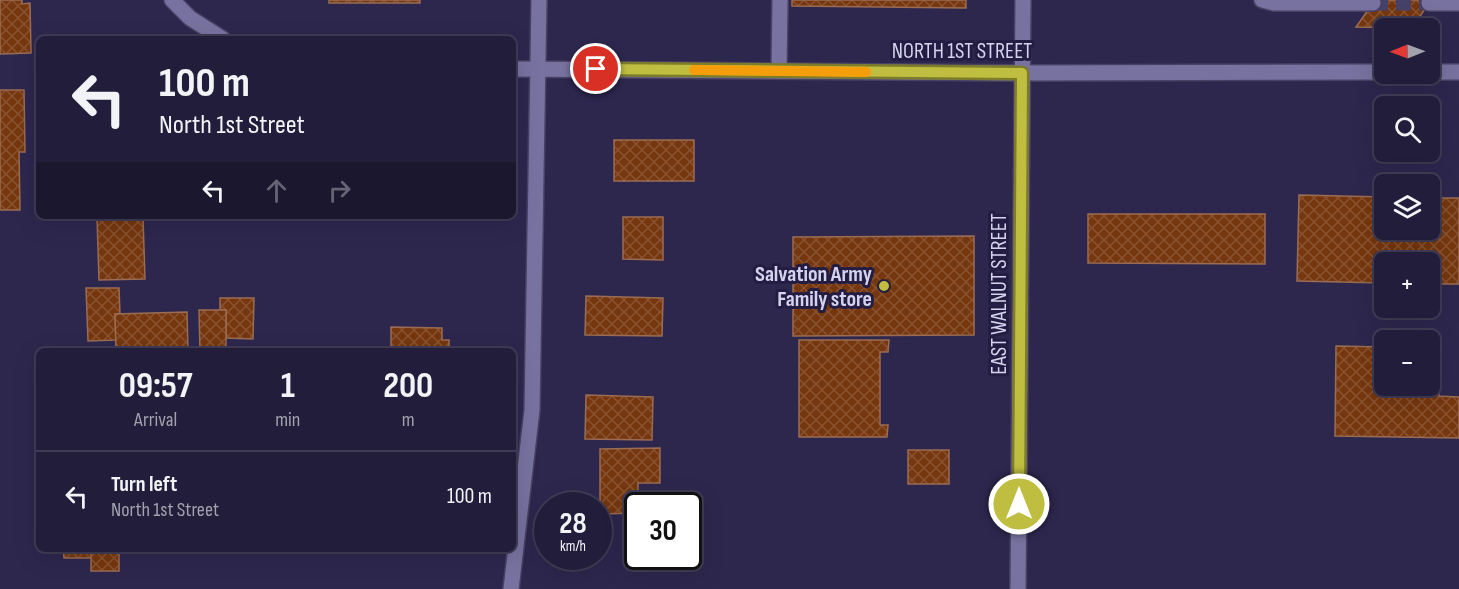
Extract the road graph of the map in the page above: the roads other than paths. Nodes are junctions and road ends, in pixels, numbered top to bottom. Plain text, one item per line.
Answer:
1 (172, 0) edge
2 (539, 0) edge
3 (780, 0) edge
4 (1023, 0) edge
5 (1262, 0) edge
6 (1373, 3) dead end
7 (1429, 3) dead end
8 (1459, 3) edge
9 (218, 36) edge
10 (516, 69) edge
11 (539, 69) junction
12 (779, 71) junction
13 (1374, 72) edge
14 (1440, 72) edge
15 (1459, 72) edge
16 (1022, 73) junction
17 (516, 546) edge
18 (515, 552) edge
19 (511, 589) edge
20 (1018, 589) edge

1 - 9 street
2 - 11 street
3 - 12 street
4 - 16 street, EAST WALNUT STREET
5 - 6 street
7 - 8 street
10 - 11 street, NORTH 1ST STREET
11 - 12 street, NORTH 1ST STREET
11 - 17 street
12 - 16 street, NORTH 1ST STREET
13 - 16 street, NORTH 1ST STREET
14 - 15 street
16 - 20 street, EAST WALNUT STREET
18 - 19 street

